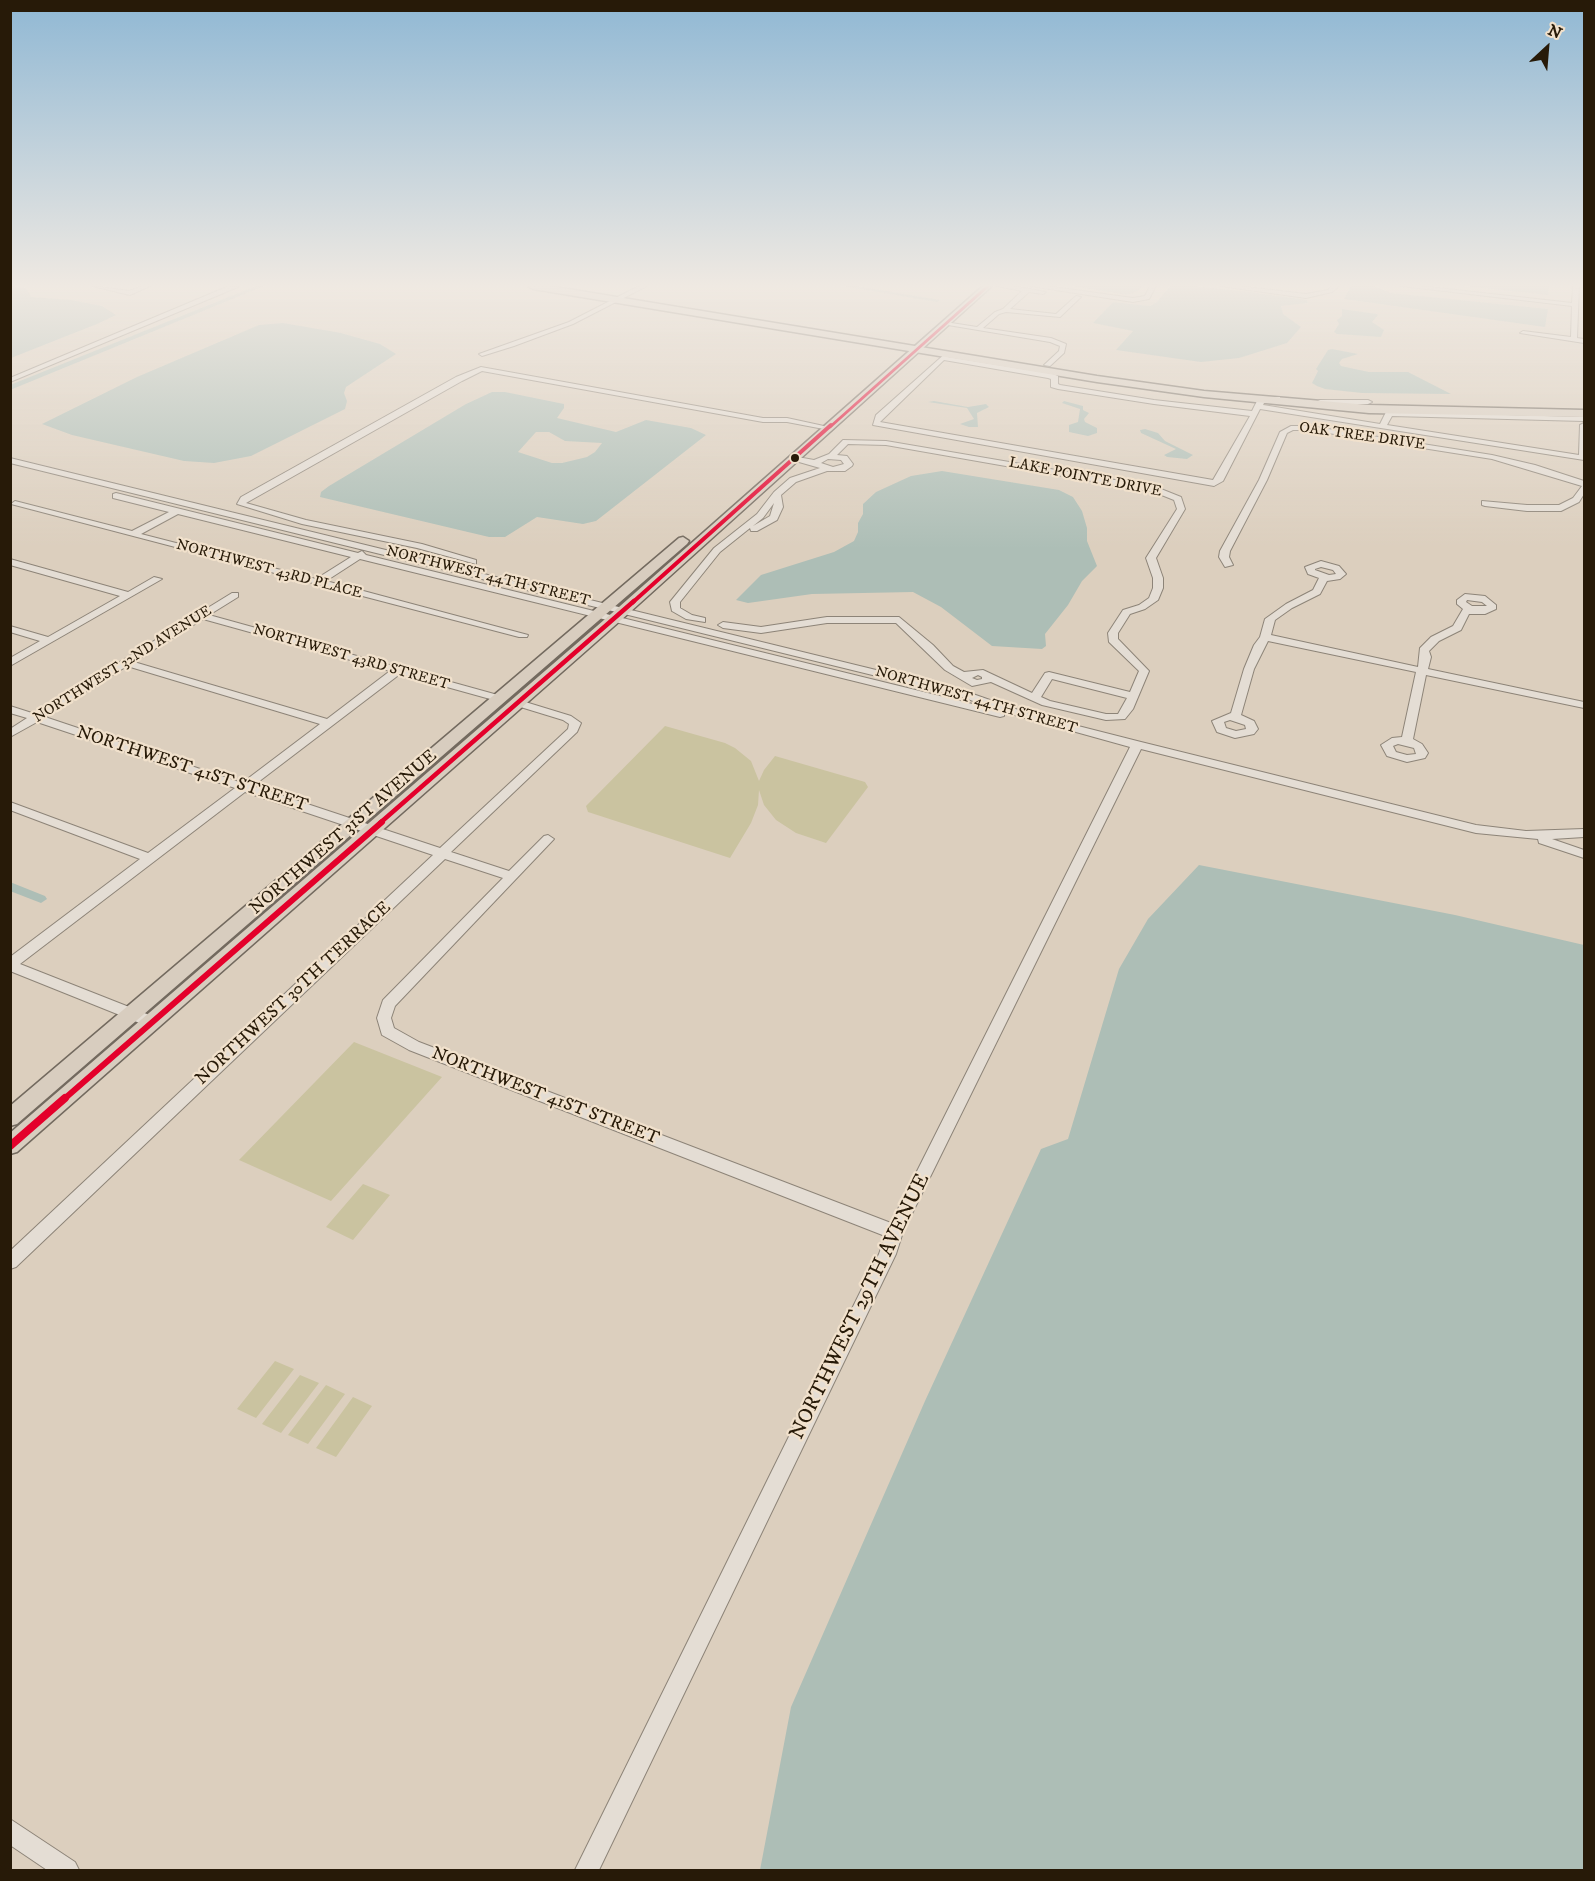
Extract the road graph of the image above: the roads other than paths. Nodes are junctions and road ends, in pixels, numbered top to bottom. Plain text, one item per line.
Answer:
1 (27, 374) edge
2 (469, 374) edge
3 (514, 374) edge
4 (885, 374) edge
5 (926, 374) edge
6 (1038, 374) edge
7 (1061, 374) edge
8 (1104, 374) edge
9 (12, 380) edge
10 (1259, 404) junction
11 (1582, 411) edge
12 (828, 412) dead end
13 (1584, 419) edge
14 (1584, 425) edge
15 (822, 426) junction
16 (1382, 426) junction
17 (797, 456) junction
18 (1584, 458) edge
19 (10, 460) edge
20 (820, 464) junction
21 (10, 470) edge
22 (1584, 486) edge
23 (1485, 503) dead end
24 (15, 504) dead end
25 (190, 504) junction
26 (177, 511) junction
27 (134, 534) junction
28 (384, 538) junction
29 (371, 549) junction
30 (358, 556) junction
31 (10, 562) edge
32 (473, 562) dead end
33 (1228, 565) dead end
34 (479, 575) junction
35 (1324, 578) dead end
36 (157, 579) dead end
37 (318, 582) junction
38 (469, 583) junction
39 (128, 595) junction
40 (236, 595) dead end
41 (1469, 609) dead end
42 (612, 612) junction
43 (202, 616) junction
44 (10, 628) edge
45 (523, 636) dead end
46 (1265, 637) junction
47 (50, 640) junction
48 (10, 663) edge
49 (126, 663) junction
50 (1422, 670) junction
51 (397, 671) junction
52 (967, 677) junction
53 (982, 685) junction
54 (1133, 696) junction
55 (501, 699) junction
56 (1034, 699) junction
57 (518, 703) junction
58 (959, 705) junction
59 (1584, 705) edge
60 (10, 709) edge
61 (1235, 717) dead end
62 (37, 718) junction
63 (330, 723) junction
64 (10, 734) edge
65 (1407, 741) dead end
66 (1137, 746) junction
67 (243, 787) junction
68 (10, 806) edge
69 (355, 823) junction
70 (373, 829) junction
71 (1584, 833) edge
72 (1526, 835) junction
73 (548, 839) dead end
74 (444, 853) junction
75 (1584, 854) edge
76 (149, 858) junction
77 (510, 876) junction
78 (10, 964) edge
79 (132, 1014) junction
80 (152, 1023) junction
81 (10, 1118) edge
82 (10, 1146) edge
83 (895, 1232) junction
84 (10, 1262) edge
85 (10, 1831) edge
86 (67, 1870) edge
87 (587, 1870) edge

1 - 9 street
2 - 28 street, NORTHWEST 44TH STREET
3 - 15 street, NORTHWEST 44TH STREET
4 - 15 main road, NORTHWEST 31ST AVENUE
5 - 10 street
6 - 10 street
7 - 10 highway
8 - 10 highway
10 - 11 highway
10 - 11 highway
10 - 16 street
12 - 15 main road, NORTHWEST 31ST AVENUE
13 - 16 street
14 - 18 street
15 - 17 main road, NORTHWEST 31ST AVENUE
15 - 42 main road, NORTHWEST 31ST AVENUE
16 - 18 street
17 - 20 street
17 - 42 main road, NORTHWEST 31ST AVENUE
19 - 25 street, NORTHWEST 44TH STREET
20 - 52 street, LAKE POINTE DRIVE
20 - 54 street, LAKE POINTE DRIVE
21 - 26 street, NORTHWEST 44TH STREET
22 - 23 street
22 - 33 street, OAK TREE DRIVE
24 - 27 street, NORTHWEST 43RD PLACE
25 - 26 street
25 - 29 street, NORTHWEST 44TH STREET
26 - 27 street
26 - 30 street, NORTHWEST 44TH STREET
27 - 37 street, NORTHWEST 43RD PLACE
28 - 29 street
28 - 32 street, NORTHWEST 44TH STREET
29 - 30 street
29 - 34 street, NORTHWEST 44TH STREET
30 - 37 street
30 - 38 street, NORTHWEST 44TH STREET
31 - 39 street
34 - 38 street
34 - 42 street, NORTHWEST 44TH STREET
35 - 46 street
36 - 39 street
37 - 45 street, NORTHWEST 43RD PLACE
38 - 42 street, NORTHWEST 44TH STREET
39 - 47 street
40 - 43 street, NORTHWEST 32ND AVENUE
41 - 50 street
42 - 53 street, NORTHWEST 44TH STREET
42 - 55 main road, NORTHWEST 31ST AVENUE
42 - 57 main road, NORTHWEST 31ST AVENUE
42 - 58 street, NORTHWEST 44TH STREET
43 - 49 street, NORTHWEST 32ND AVENUE
43 - 51 street, NORTHWEST 43RD STREET
44 - 47 street
46 - 50 street
46 - 61 street
47 - 48 street
49 - 62 street, NORTHWEST 32ND AVENUE
49 - 63 street
50 - 59 street
50 - 65 street
51 - 55 street, NORTHWEST 43RD STREET
51 - 63 street
52 - 53 street, LAKE POINTE DRIVE
52 - 53 street
53 - 56 street, LAKE POINTE DRIVE
53 - 58 street
53 - 66 street, NORTHWEST 44TH STREET
54 - 56 street, LAKE POINTE DRIVE
54 - 56 street
55 - 69 main road, NORTHWEST 31ST AVENUE
57 - 70 main road, NORTHWEST 31ST AVENUE
57 - 74 street, NORTHWEST 30TH TERRACE
58 - 66 street, NORTHWEST 44TH STREET
60 - 62 street, NORTHWEST 41ST STREET
62 - 64 street, NORTHWEST 32ND AVENUE
62 - 67 street, NORTHWEST 41ST STREET
63 - 67 street
66 - 72 street, NORTHWEST 44TH STREET
66 - 83 street, NORTHWEST 29TH AVENUE
67 - 69 street, NORTHWEST 41ST STREET
67 - 76 street
68 - 76 street
69 - 70 street, NORTHWEST 41ST STREET
69 - 79 main road, NORTHWEST 31ST AVENUE
70 - 74 street, NORTHWEST 41ST STREET
70 - 80 main road, NORTHWEST 31ST AVENUE
71 - 72 street, NORTHWEST 44TH STREET
71 - 75 street
72 - 75 street, NORTHWEST 44TH STREET
73 - 77 street, NORTHWEST 41ST STREET
74 - 77 street, NORTHWEST 41ST STREET
74 - 84 street, NORTHWEST 30TH TERRACE
76 - 78 street
77 - 83 street, NORTHWEST 41ST STREET
78 - 79 street
79 - 80 street
79 - 81 main road, NORTHWEST 31ST AVENUE
80 - 82 main road, NORTHWEST 31ST AVENUE
83 - 87 street, NORTHWEST 29TH AVENUE
85 - 86 street

